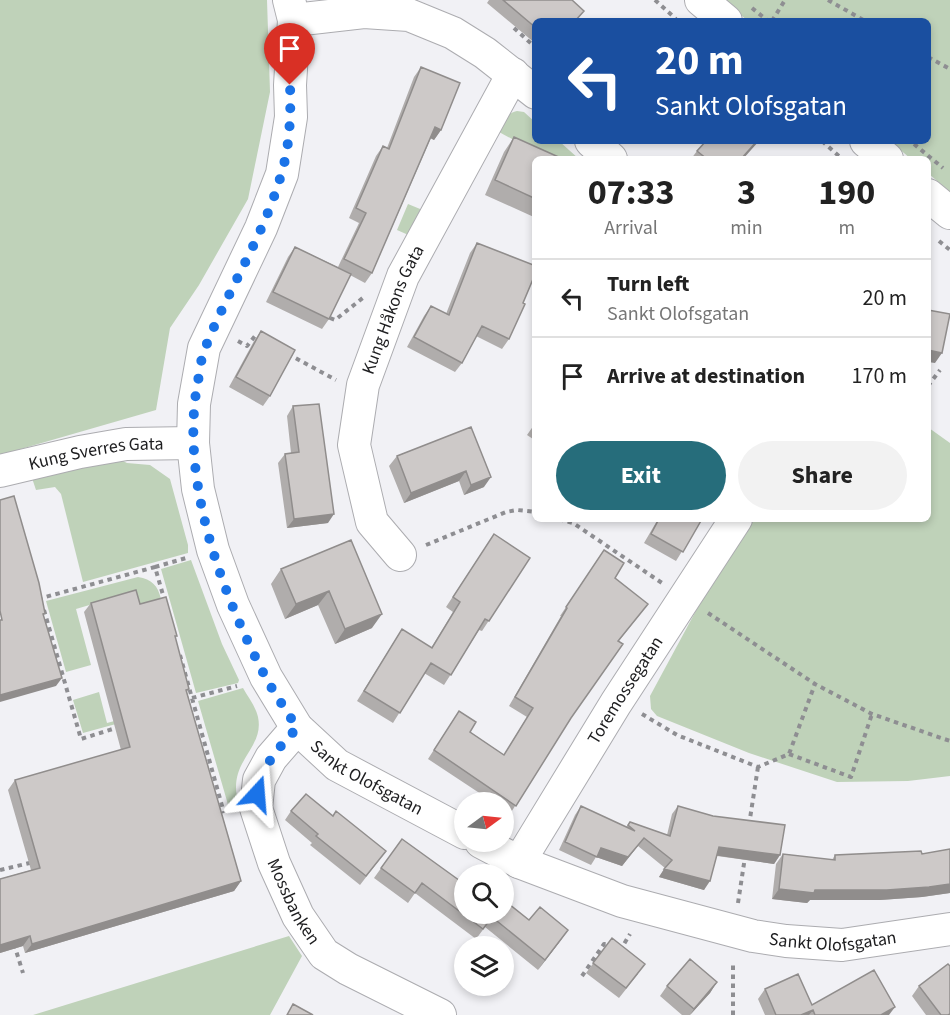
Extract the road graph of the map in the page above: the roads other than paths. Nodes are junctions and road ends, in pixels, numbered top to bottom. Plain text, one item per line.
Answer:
1 (701, 0) edge
2 (292, 10) edge
3 (722, 18) edge
4 (524, 84) edge
5 (594, 144) edge
6 (869, 144) edge
7 (608, 156) edge
8 (883, 156) edge
9 (931, 197) edge
10 (950, 213) edge
11 (193, 442) junction
12 (0, 471) edge
13 (734, 522) edge
14 (400, 555) road end
15 (297, 728) junction
16 (454, 827) edge
17 (500, 852) edge
18 (519, 862) junction
19 (950, 929) edge
20 (440, 1015) edge

1 - 3 street
2 - 4 street, Kung Håkons Gata
2 - 11 street, Sankt Olofsgatan
4 - 14 street, Kung Håkons Gata
5 - 7 street
6 - 8 street
9 - 10 street
11 - 12 street, Kung Sverres Gata
11 - 15 street, Sankt Olofsgatan
13 - 18 street, Toremossegatan
15 - 16 street, Sankt Olofsgatan
15 - 20 street, Mossbanken
17 - 18 street, Sankt Olofsgatan
18 - 19 street, Sankt Olofsgatan

